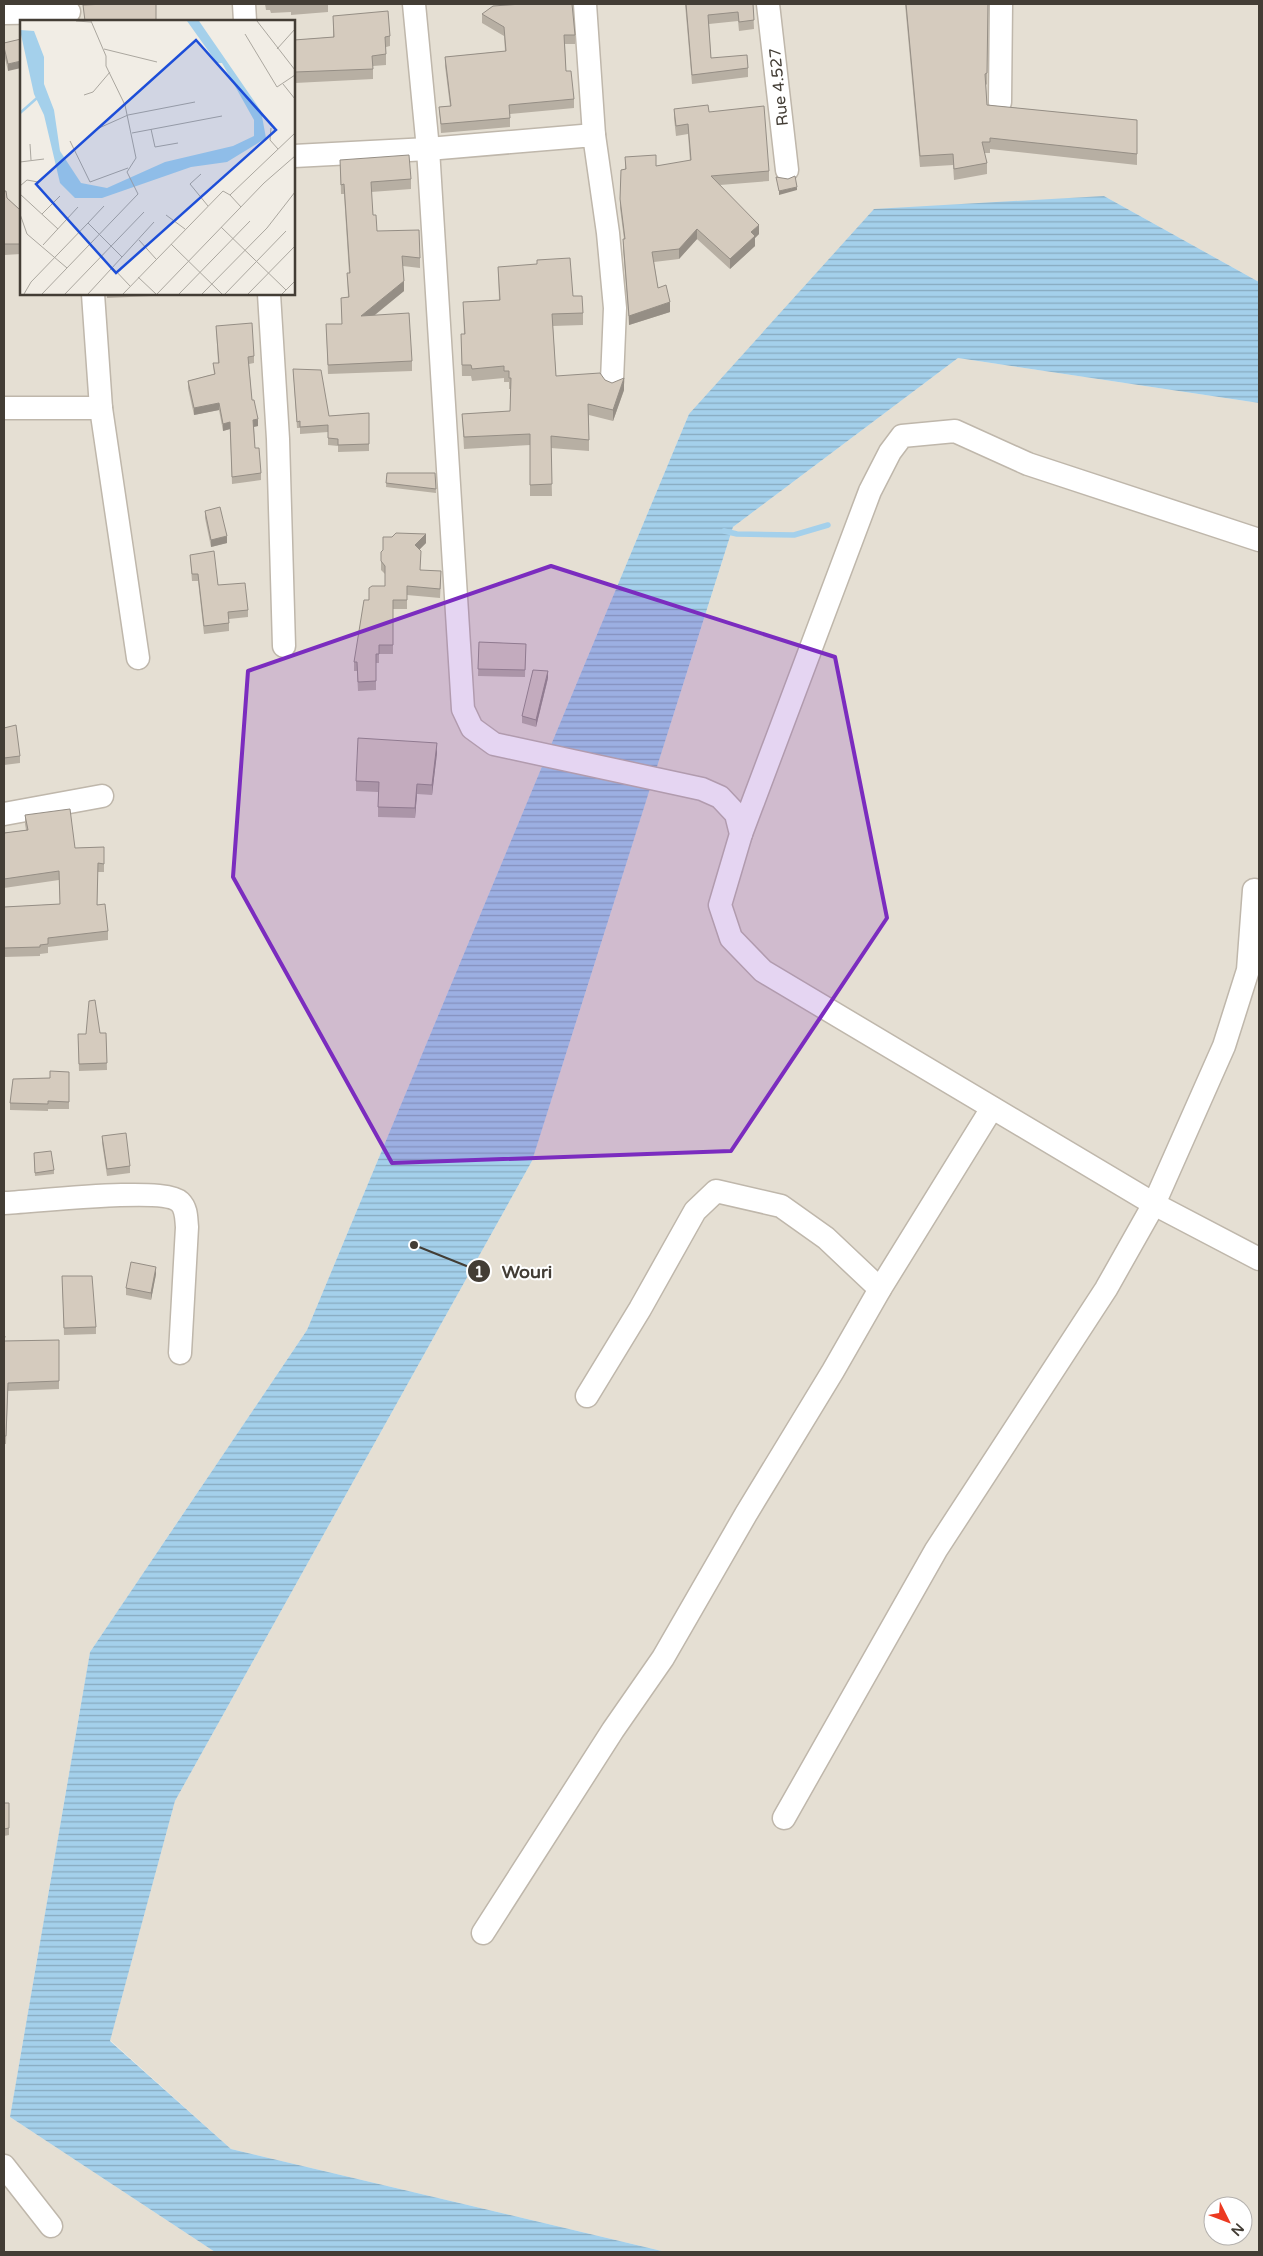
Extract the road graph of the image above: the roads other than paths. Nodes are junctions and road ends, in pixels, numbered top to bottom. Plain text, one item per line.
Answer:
1 (244, 4) edge
2 (414, 4) edge
3 (585, 4) edge
4 (768, 4) edge
5 (1001, 4) edge
6 (69, 12) edge
7 (4, 13) edge
8 (245, 20) edge
9 (1000, 102) dead end
10 (594, 135) junction
11 (428, 149) junction
12 (295, 156) edge
13 (787, 170) dead end
14 (93, 295) edge
15 (270, 295) edge
16 (612, 381) edge
17 (4, 408) edge
18 (101, 408) junction
19 (1259, 540) edge
20 (284, 646) dead end
21 (138, 658) dead end
22 (102, 796) dead end
23 (4, 814) edge
24 (741, 834) junction
25 (1254, 890) dead end
26 (992, 1108) junction
27 (4, 1203) edge
28 (1154, 1204) junction
29 (1259, 1259) edge
30 (880, 1289) junction
31 (180, 1353) dead end
32 (587, 1396) dead end
33 (784, 1818) dead end
34 (483, 1933) dead end
35 (4, 2166) edge
36 (51, 2226) dead end

1 - 8 street
2 - 11 street
3 - 10 street
4 - 13 street, Rue 4.527
5 - 9 street
6 - 7 street
10 - 11 street
10 - 16 street
11 - 12 street
11 - 24 street
14 - 18 street
15 - 20 street
17 - 18 street
18 - 21 street
19 - 24 street
22 - 23 street
24 - 26 street
25 - 28 street
26 - 28 street
26 - 30 street
27 - 31 street
28 - 29 street
28 - 33 street
30 - 32 street
30 - 34 street
35 - 36 street

